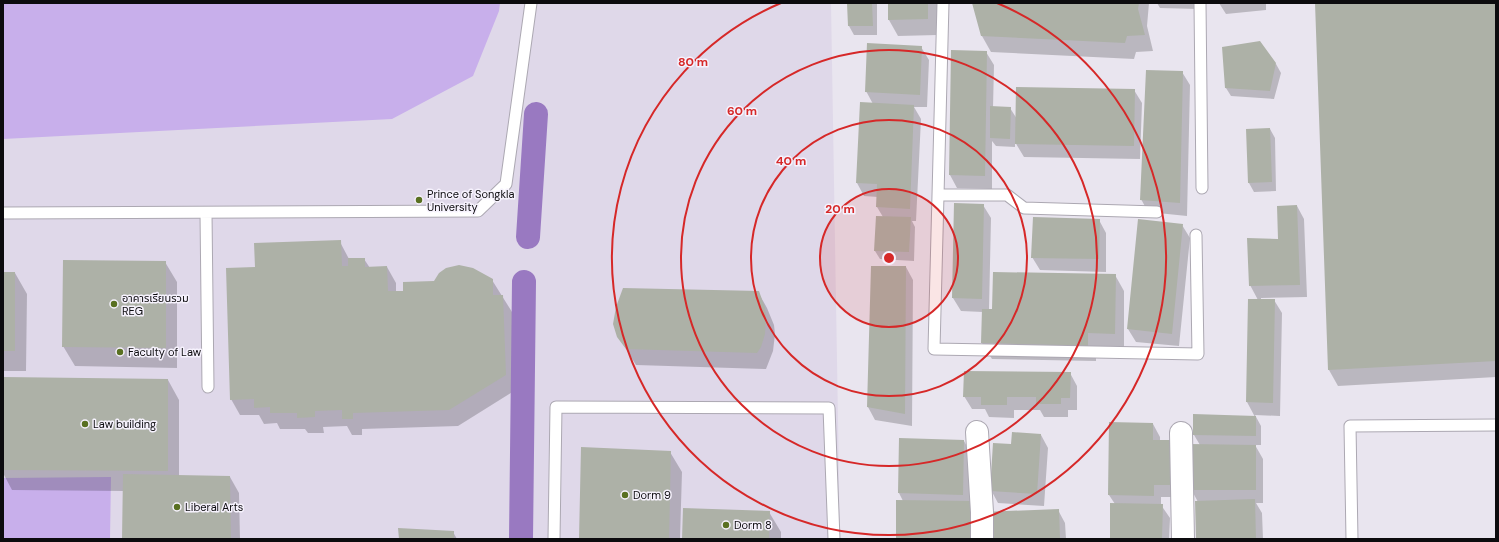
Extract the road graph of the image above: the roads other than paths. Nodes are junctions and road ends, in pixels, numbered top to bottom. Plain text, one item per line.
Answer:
1 (530, 3) edge
2 (943, 3) edge
3 (1200, 3) edge
4 (1202, 188) dead end
5 (939, 195) junction
6 (1157, 212) dead end
7 (3, 213) edge
8 (206, 213) junction
9 (1196, 235) dead end
10 (208, 387) dead end
11 (1496, 425) edge
12 (977, 432) dead end
13 (1181, 434) dead end
14 (554, 539) edge
15 (834, 539) edge
16 (982, 539) edge
17 (1183, 539) edge
18 (1352, 539) edge

1 - 8 lane
2 - 5 lane
3 - 4 lane
5 - 6 lane
5 - 9 lane
7 - 8 lane
8 - 10 lane
11 - 18 lane
12 - 16 street
13 - 17 street
14 - 15 lane

